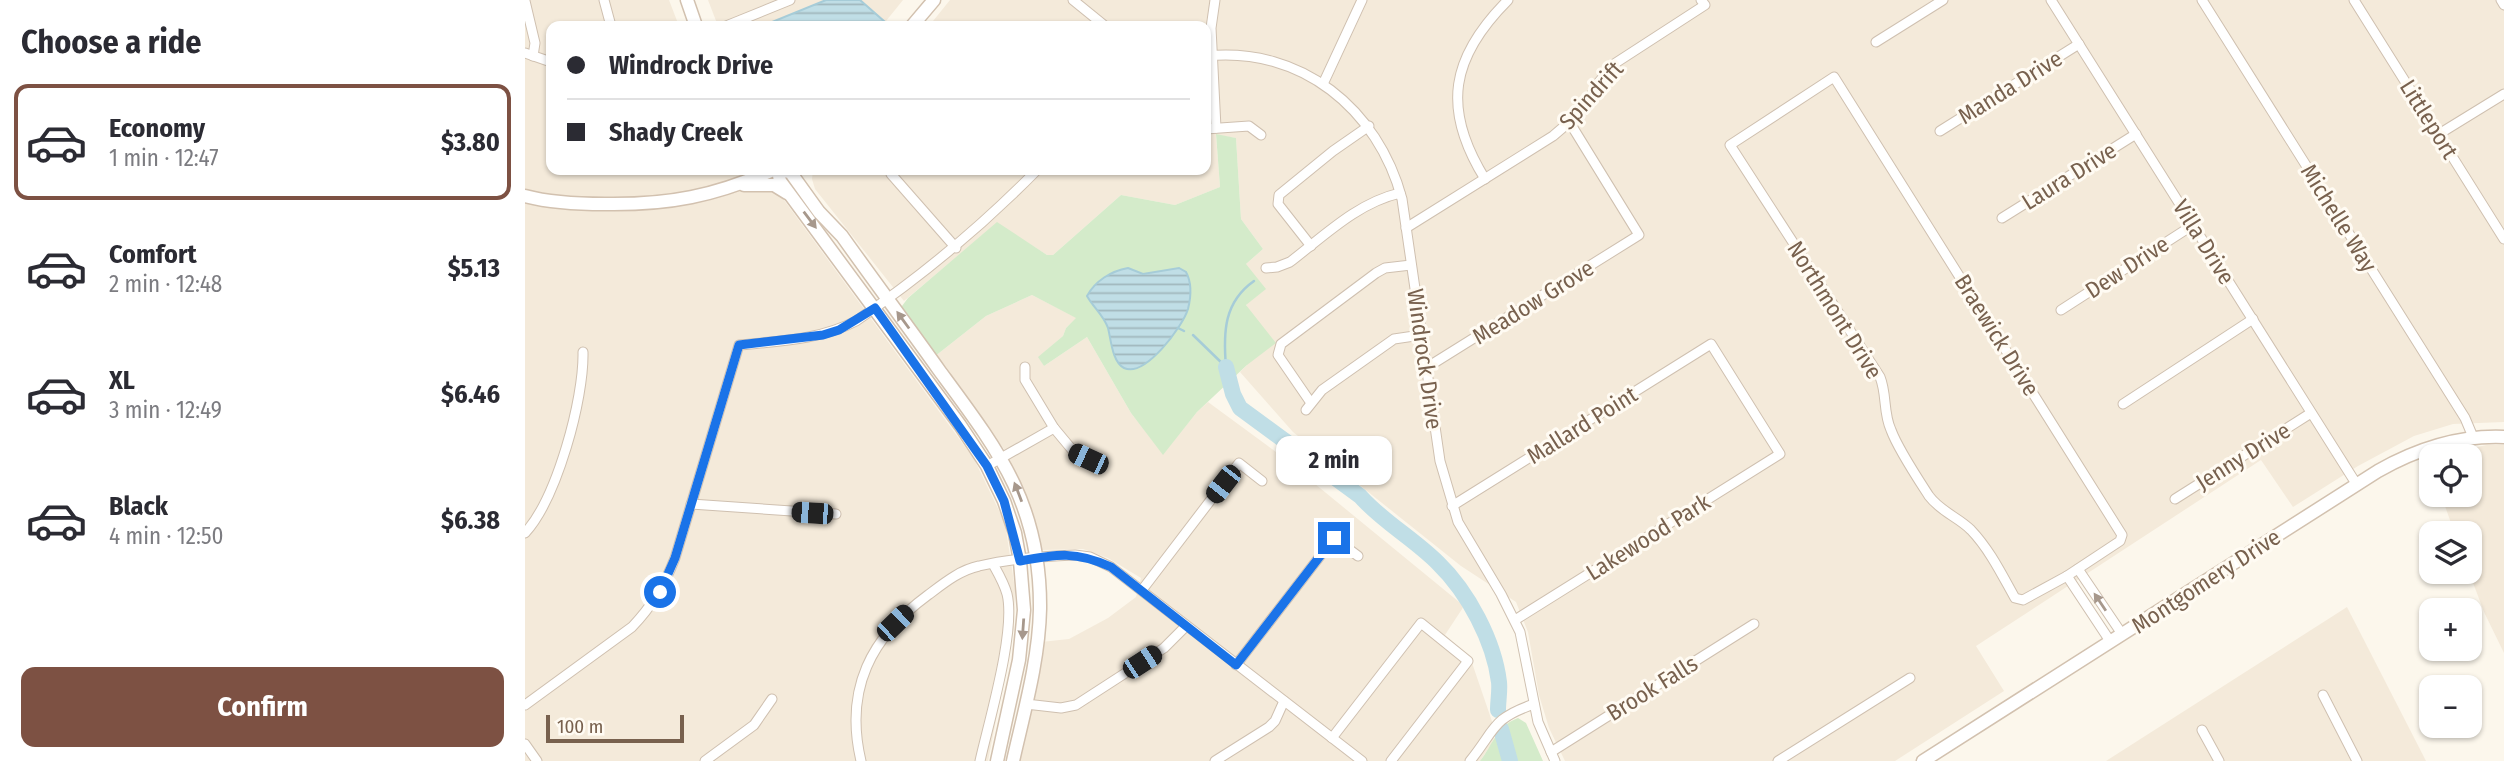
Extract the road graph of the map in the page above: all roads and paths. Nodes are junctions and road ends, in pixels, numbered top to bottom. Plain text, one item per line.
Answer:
1 (604, 0) edge
2 (687, 0) edge
3 (790, 0) edge
4 (934, 0) edge
5 (1073, 0) edge
6 (1215, 0) edge
7 (1362, 0) edge
8 (1508, 0) edge
9 (1943, 0) edge
10 (2051, 0) edge
11 (2202, 0) edge
12 (2354, 0) edge
13 (2501, 0) edge
14 (525, 1) edge
15 (776, 3) edge
16 (1703, 3) edge
17 (2504, 5) edge
18 (610, 21) edge
19 (694, 21) edge
20 (737, 21) edge
21 (916, 21) edge
22 (1099, 21) edge
23 (1211, 29) edge
24 (1876, 42) dead end
25 (2079, 44) junction
26 (529, 54) edge
27 (1211, 56) edge
28 (546, 60) edge
29 (1834, 77) joint
30 (1322, 84) junction
31 (2504, 94) edge
32 (1570, 123) junction
33 (1369, 126) junction
34 (1211, 129) edge
35 (1940, 131) dead end
36 (2136, 134) junction
37 (2439, 134) junction
38 (1261, 135) dead end
39 (743, 175) edge
40 (760, 175) edge
41 (780, 175) edge
42 (792, 175) edge
43 (801, 175) edge
44 (892, 175) edge
45 (1032, 175) edge
46 (1485, 179) junction
47 (733, 186) junction
48 (1400, 192) junction
49 (525, 196) edge
50 (792, 196) junction
51 (811, 201) junction
52 (2002, 218) dead end
53 (2193, 225) junction
54 (1406, 228) junction
55 (2504, 239) edge
56 (1311, 246) junction
57 (956, 248) junction
58 (1411, 265) junction
59 (1266, 268) dead end
60 (888, 299) junction
61 (875, 308) junction
62 (2061, 310) dead end
63 (2253, 319) junction
64 (1421, 335) junction
65 (1711, 344) joint
66 (583, 352) dead end
67 (1025, 367) dead end
68 (1426, 368) junction
69 (2123, 404) dead end
70 (2311, 413) junction
71 (1053, 428) junction
72 (2504, 436) edge
73 (2473, 437) junction
74 (1002, 458) junction
75 (1088, 459) dead end
76 (987, 466) junction
77 (1262, 481) dead end
78 (2357, 485) junction
79 (2175, 499) dead end
80 (691, 504) junction
81 (1453, 506) junction
82 (836, 514) dead end
83 (525, 533) edge
84 (1358, 556) dead end
85 (1036, 558) junction
86 (1020, 561) junction
87 (993, 564) junction
88 (2078, 569) junction
89 (2067, 576) junction
90 (1142, 590) junction
91 (1515, 620) junction
92 (1754, 624) dead end
93 (1186, 626) junction
94 (2122, 635) junction
95 (2109, 642) junction
96 (1236, 665) junction
97 (1910, 678) dead end
98 (2323, 695) dead end
99 (772, 699) dead end
100 (1284, 701) junction
101 (1025, 704) junction
102 (1534, 704) junction
103 (525, 705) edge
104 (2202, 730) dead end
105 (1332, 738) junction
106 (525, 744) edge
107 (1551, 752) junction
108 (537, 761) edge
109 (705, 761) edge
110 (861, 761) edge
111 (980, 761) edge
112 (997, 761) edge
113 (1013, 761) edge
114 (1215, 761) edge
115 (1361, 761) edge
116 (1391, 761) edge
117 (1470, 761) edge
118 (1555, 761) edge
119 (1778, 761) edge
120 (1923, 761) edge
121 (2219, 761) edge
122 (2357, 761) edge

1 - 18 street
2 - 19 main road
3 - 15 street
4 - 21 main road
5 - 22 street
6 - 23 street
7 - 30 street
8 - 46 street
9 - 24 street
10 - 25 street, Villa Drive
11 - 73 street, Michelle Way
12 - 37 street, Littleport
13 - 17 street
14 - 26 street
15 - 20 street
16 - 32 street, Spindrift
25 - 35 street, Manda Drive
25 - 36 street, Villa Drive
26 - 28 street
27 - 30 street, Windrock Drive
29 - 88 street, Braewick Drive
29 - 89 street, Northmont Drive
30 - 33 street, Windrock Drive
31 - 37 street
32 - 46 street, Spindrift
32 - 68 street, Meadow Grove
33 - 48 street, Windrock Drive
33 - 56 street
34 - 38 street
36 - 52 street, Laura Drive
36 - 53 street, Villa Drive
37 - 55 street, Littleport
39 - 47 main road
40 - 47 main road
41 - 50 main road
42 - 51 main road
43 - 51 main road
44 - 57 street
45 - 57 street
46 - 54 street, Spindrift
47 - 49 main road
47 - 50 main road
48 - 54 street, Windrock Drive
48 - 56 street
50 -> 61 main road
51 - 60 main road
53 - 62 street, Dew Drive
53 - 63 street, Villa Drive
54 - 58 street, Windrock Drive
56 - 59 street
57 - 60 street
58 - 64 street, Windrock Drive
58 - 64 street
60 - 61 street
74 -> 60 main road
61 - 76 main road
61 - 80 street
63 - 69 street
63 - 70 street, Villa Drive
64 - 68 street, Windrock Drive
65 - 81 street, Mallard Point
65 - 91 street, Lakewood Park
66 - 83 street
67 - 71 street
68 - 81 street, Windrock Drive
70 - 78 street, Villa Drive
70 - 79 street, Jenny Drive
71 - 74 street
71 - 75 street
72 - 73 main road, Montgomery Drive
73 - 78 main road, Montgomery Drive
74 - 76 street
85 -> 74 main road
76 - 86 main road
77 - 90 street
78 - 94 main road, Montgomery Drive
80 - 82 street
80 - 103 street
81 - 91 street, Windrock Drive
84 - 96 street
85 - 86 street
85 - 90 street
85 - 101 main road
86 - 87 street
86 -> 112 main road
87 - 110 street
87 - 111 street
88 - 89 street, Braewick Drive
94 -> 88 street
89 - 95 street
90 - 93 street
91 - 102 street, Windrock Drive
92 - 107 street, Brook Falls
93 - 96 street
93 - 101 street
94 - 95 main road, Montgomery Drive
95 - 120 main road, Montgomery Drive
96 - 100 street
97 - 119 street
98 - 122 street
99 - 109 street
100 - 105 street
100 - 114 street
101 - 113 main road
102 - 107 street, Windrock Drive
102 - 117 street
104 - 121 street
105 - 115 street
105 - 116 street
106 - 108 street
107 - 118 street, Windrock Drive

